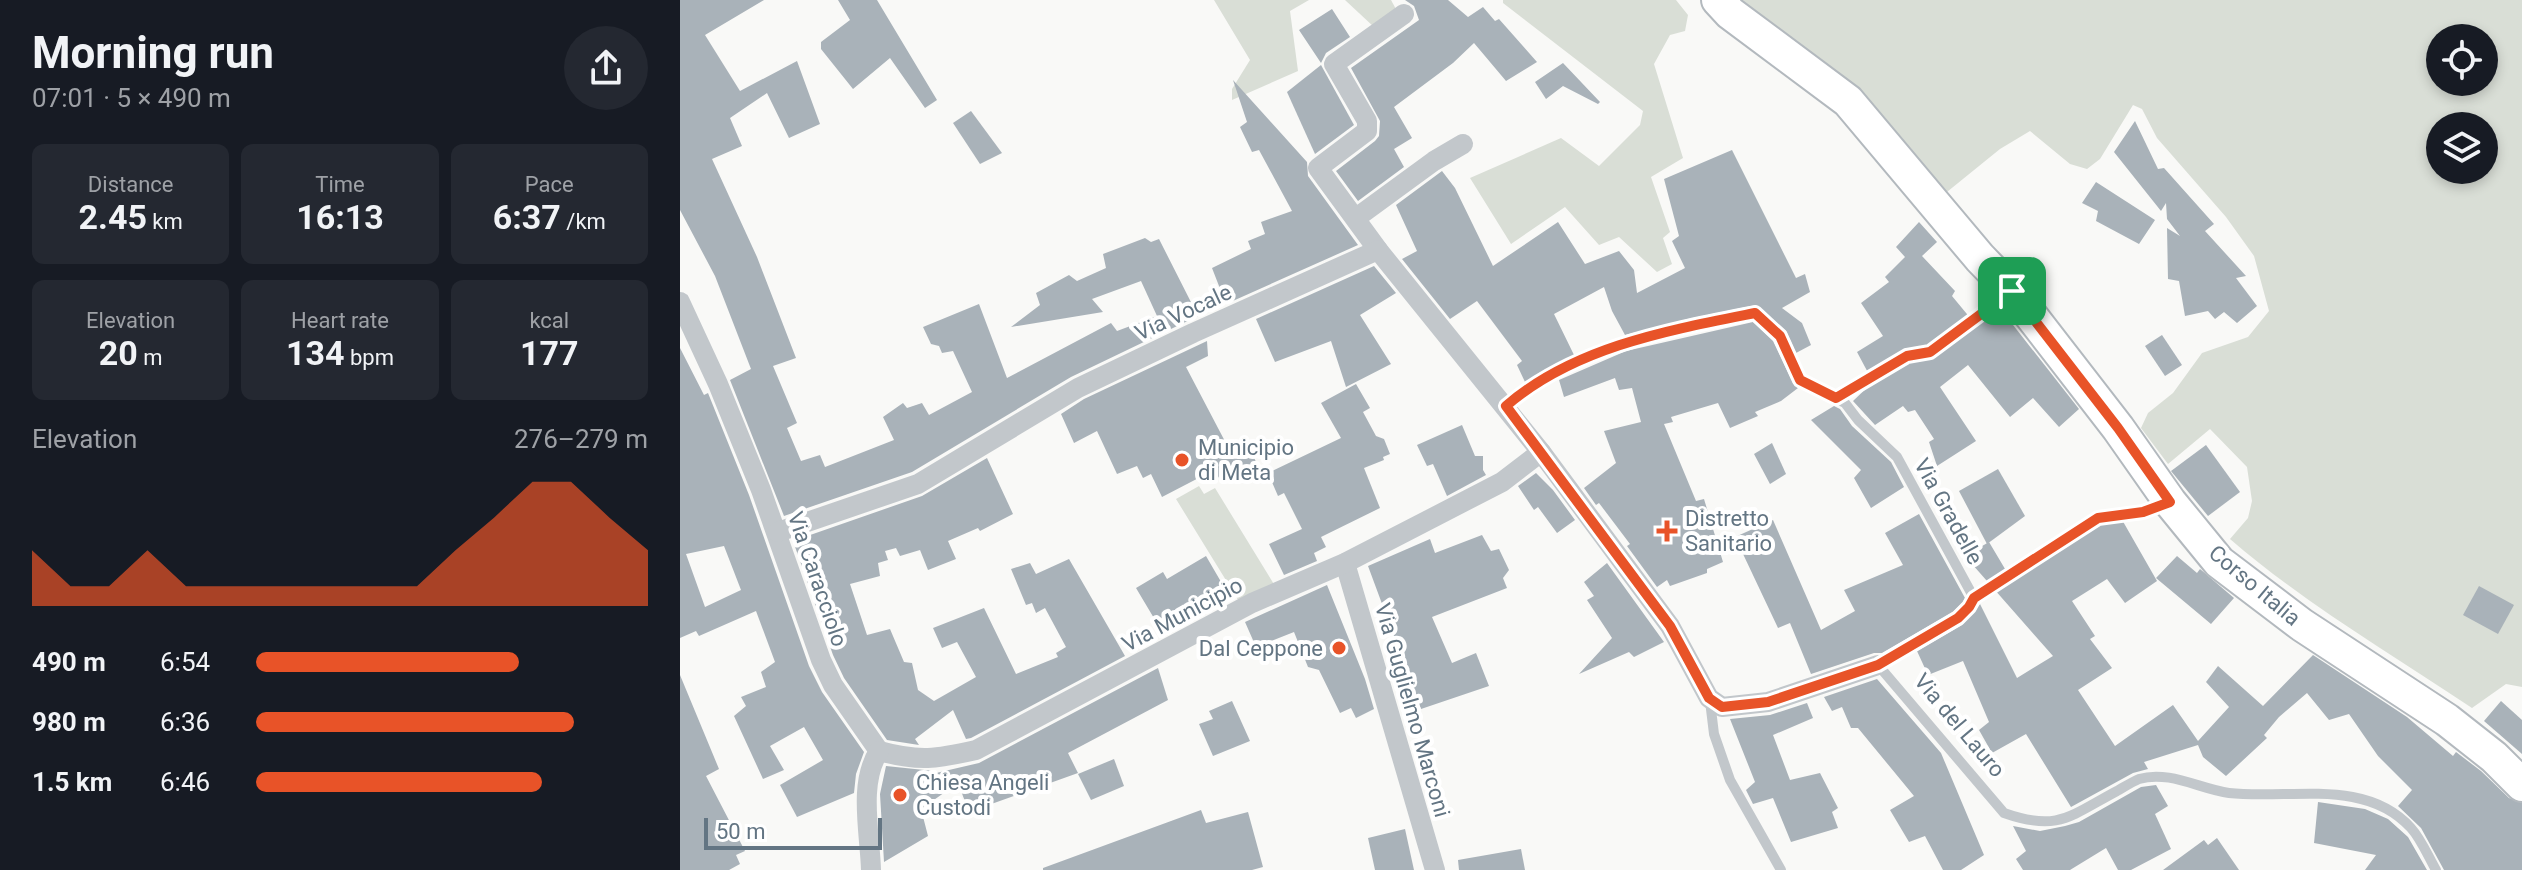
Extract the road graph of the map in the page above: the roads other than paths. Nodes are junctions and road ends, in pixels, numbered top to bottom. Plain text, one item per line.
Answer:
1 (1718, 0) edge
2 (1404, 14) dead end
3 (1463, 144) dead end
4 (1356, 218) junction
5 (1378, 250) junction
6 (680, 302) edge
7 (1506, 406) junction
8 (1541, 452) junction
9 (778, 532) junction
10 (1345, 563) junction
11 (1878, 665) junction
12 (1709, 698) junction
13 (879, 751) junction
14 (2522, 785) edge
15 (871, 870) edge
16 (1435, 870) edge
17 (1781, 870) edge
18 (2436, 870) edge

1 - 14 main road, Corso Italia
2 - 4 street
3 - 4 street
4 - 5 street
5 - 7 street
5 - 9 street, Via Vocale
6 - 9 street, Via Caracciolo
7 - 8 street
7 - 11 lane, Via Gradelle
8 - 10 street, Via Municipio
8 - 12 street
9 - 13 street, Via Caracciolo
10 - 13 street, Via Municipio
10 - 16 street, Via Guglielmo Marconi
11 - 12 street
11 - 18 lane, Via del Lauro
12 - 17 lane
13 - 15 street

